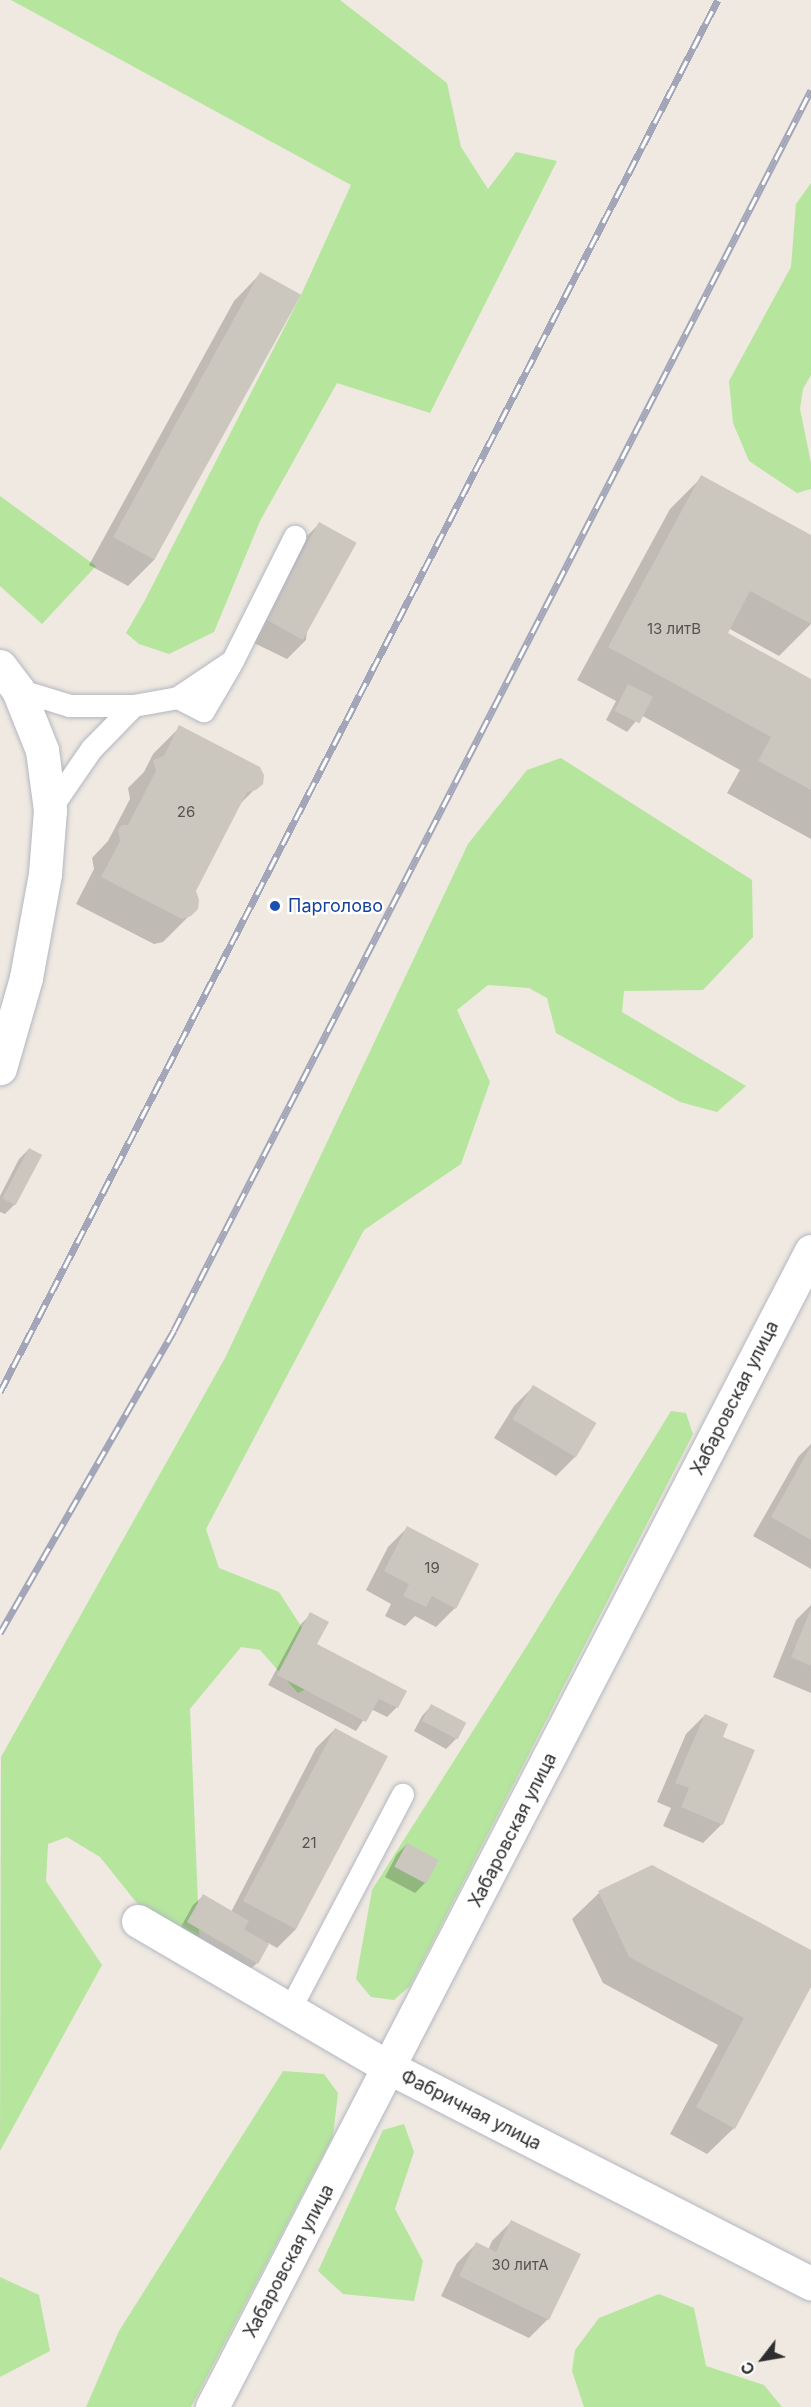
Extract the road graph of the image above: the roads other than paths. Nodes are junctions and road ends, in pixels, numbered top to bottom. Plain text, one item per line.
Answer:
1 (295, 537) dead end
2 (9, 678) edge
3 (134, 706) junction
4 (50, 810) junction
5 (0, 1068) edge
6 (811, 1251) edge
7 (403, 1795) dead end
8 (138, 1921) dead end
9 (290, 2010) junction
10 (390, 2068) junction
11 (811, 2283) edge
12 (212, 2407) edge

1 - 3 lane
2 - 3 lane
2 - 4 street
3 - 4 lane
4 - 5 street
6 - 10 street, Хабаровская улица
7 - 9 lane
8 - 9 street, Фабричная улица
9 - 10 street, Фабричная улица
10 - 11 street, Фабричная улица
10 - 12 street, Хабаровская улица

